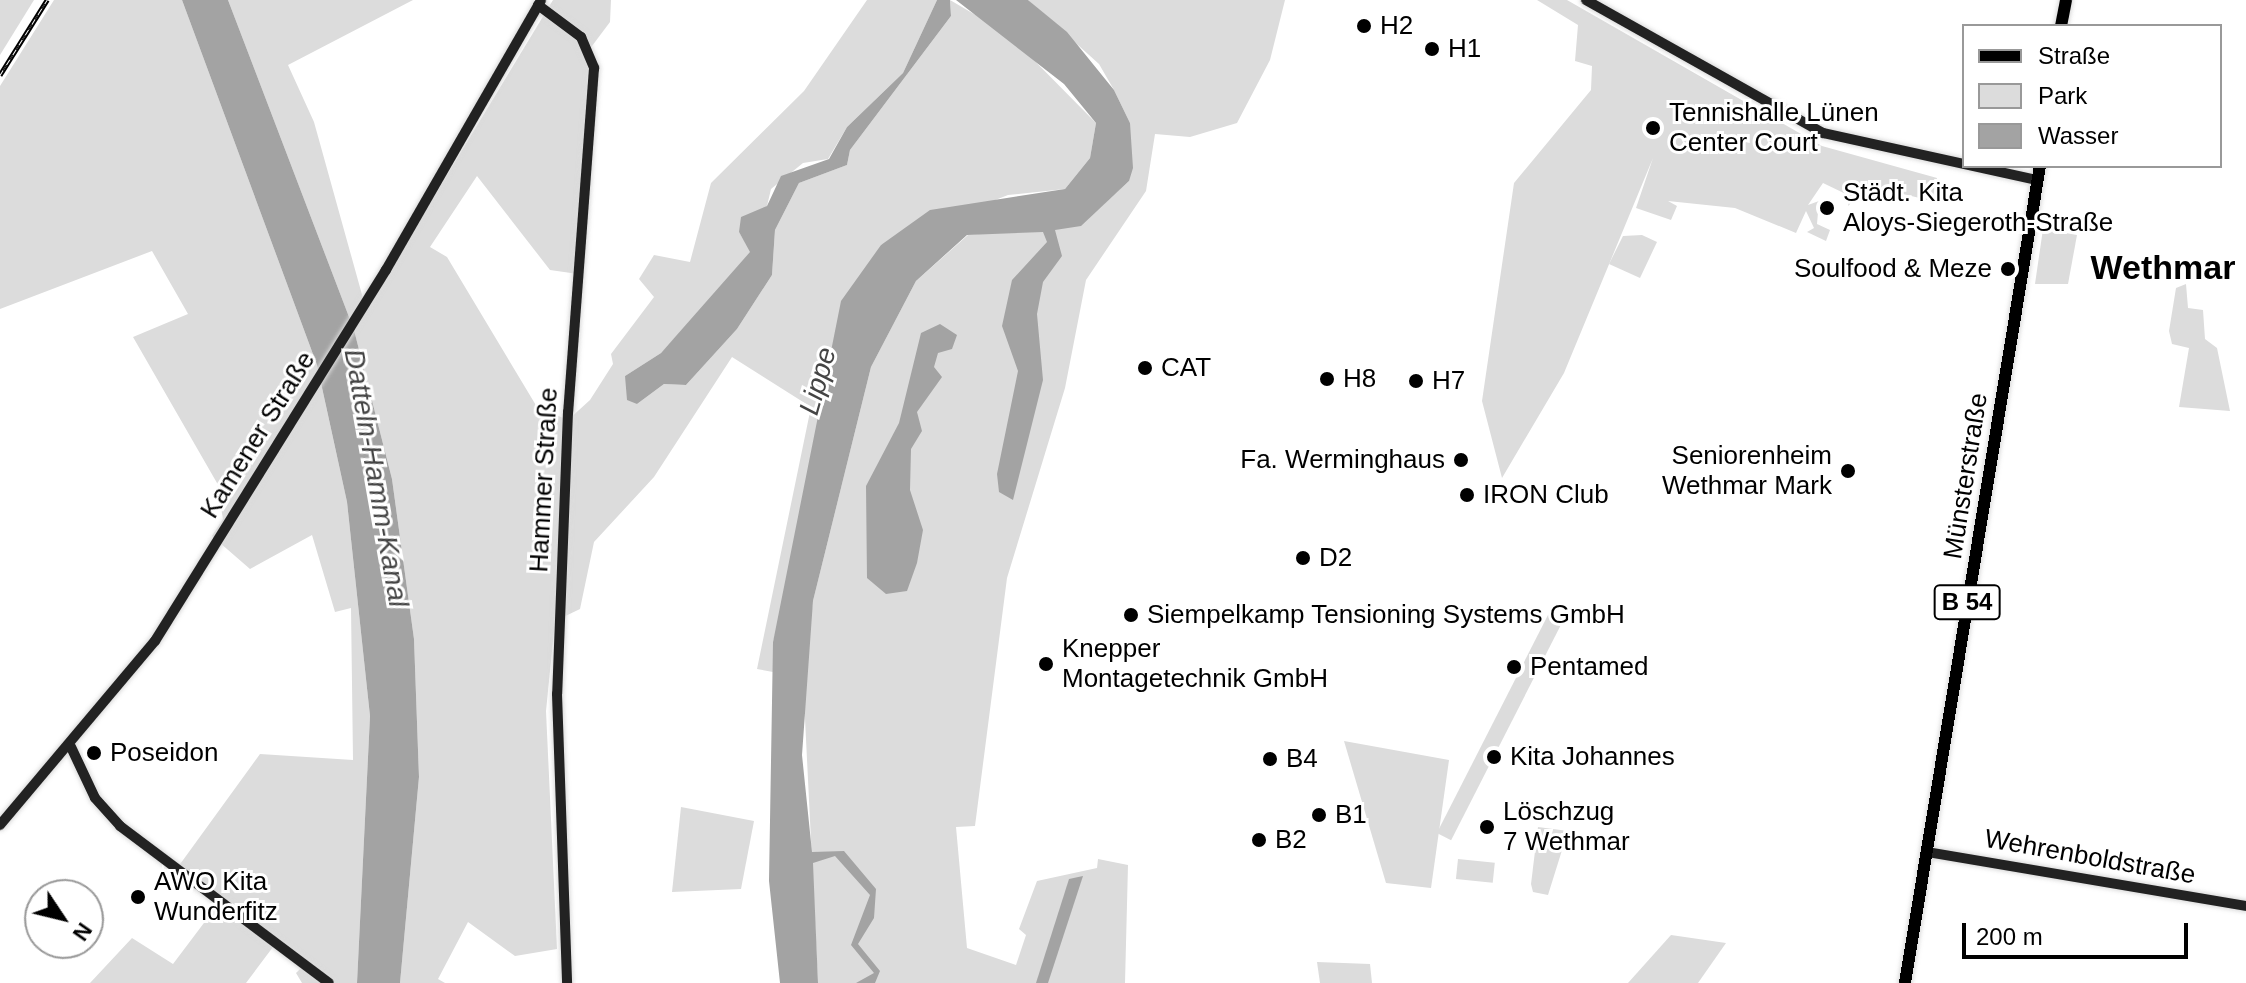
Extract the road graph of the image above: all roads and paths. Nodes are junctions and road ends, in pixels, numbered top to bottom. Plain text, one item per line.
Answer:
1 (1586, 0) edge
2 (2066, 0) edge
3 (540, 2) edge
4 (2061, 24) edge
5 (1962, 164) edge
6 (1982, 168) edge
7 (2040, 168) edge
8 (2037, 180) junction
9 (71, 747) junction
10 (0, 825) edge
11 (1927, 852) junction
12 (2246, 906) edge
13 (329, 983) edge
14 (567, 983) edge
15 (1905, 983) edge

1 - 5 main road
2 - 4 main road
3 - 9 main road, Kamener Straße
3 - 14 main road, Hammer Straße
6 - 8 main road
7 - 8 main road, Münsterstraße / B 54
8 - 11 main road, Münsterstraße / B 54
9 - 10 main road, Kamener Straße
9 - 13 main road
11 - 12 main road, Wehrenboldstraße
11 - 15 main road, Münsterstraße / B 54

